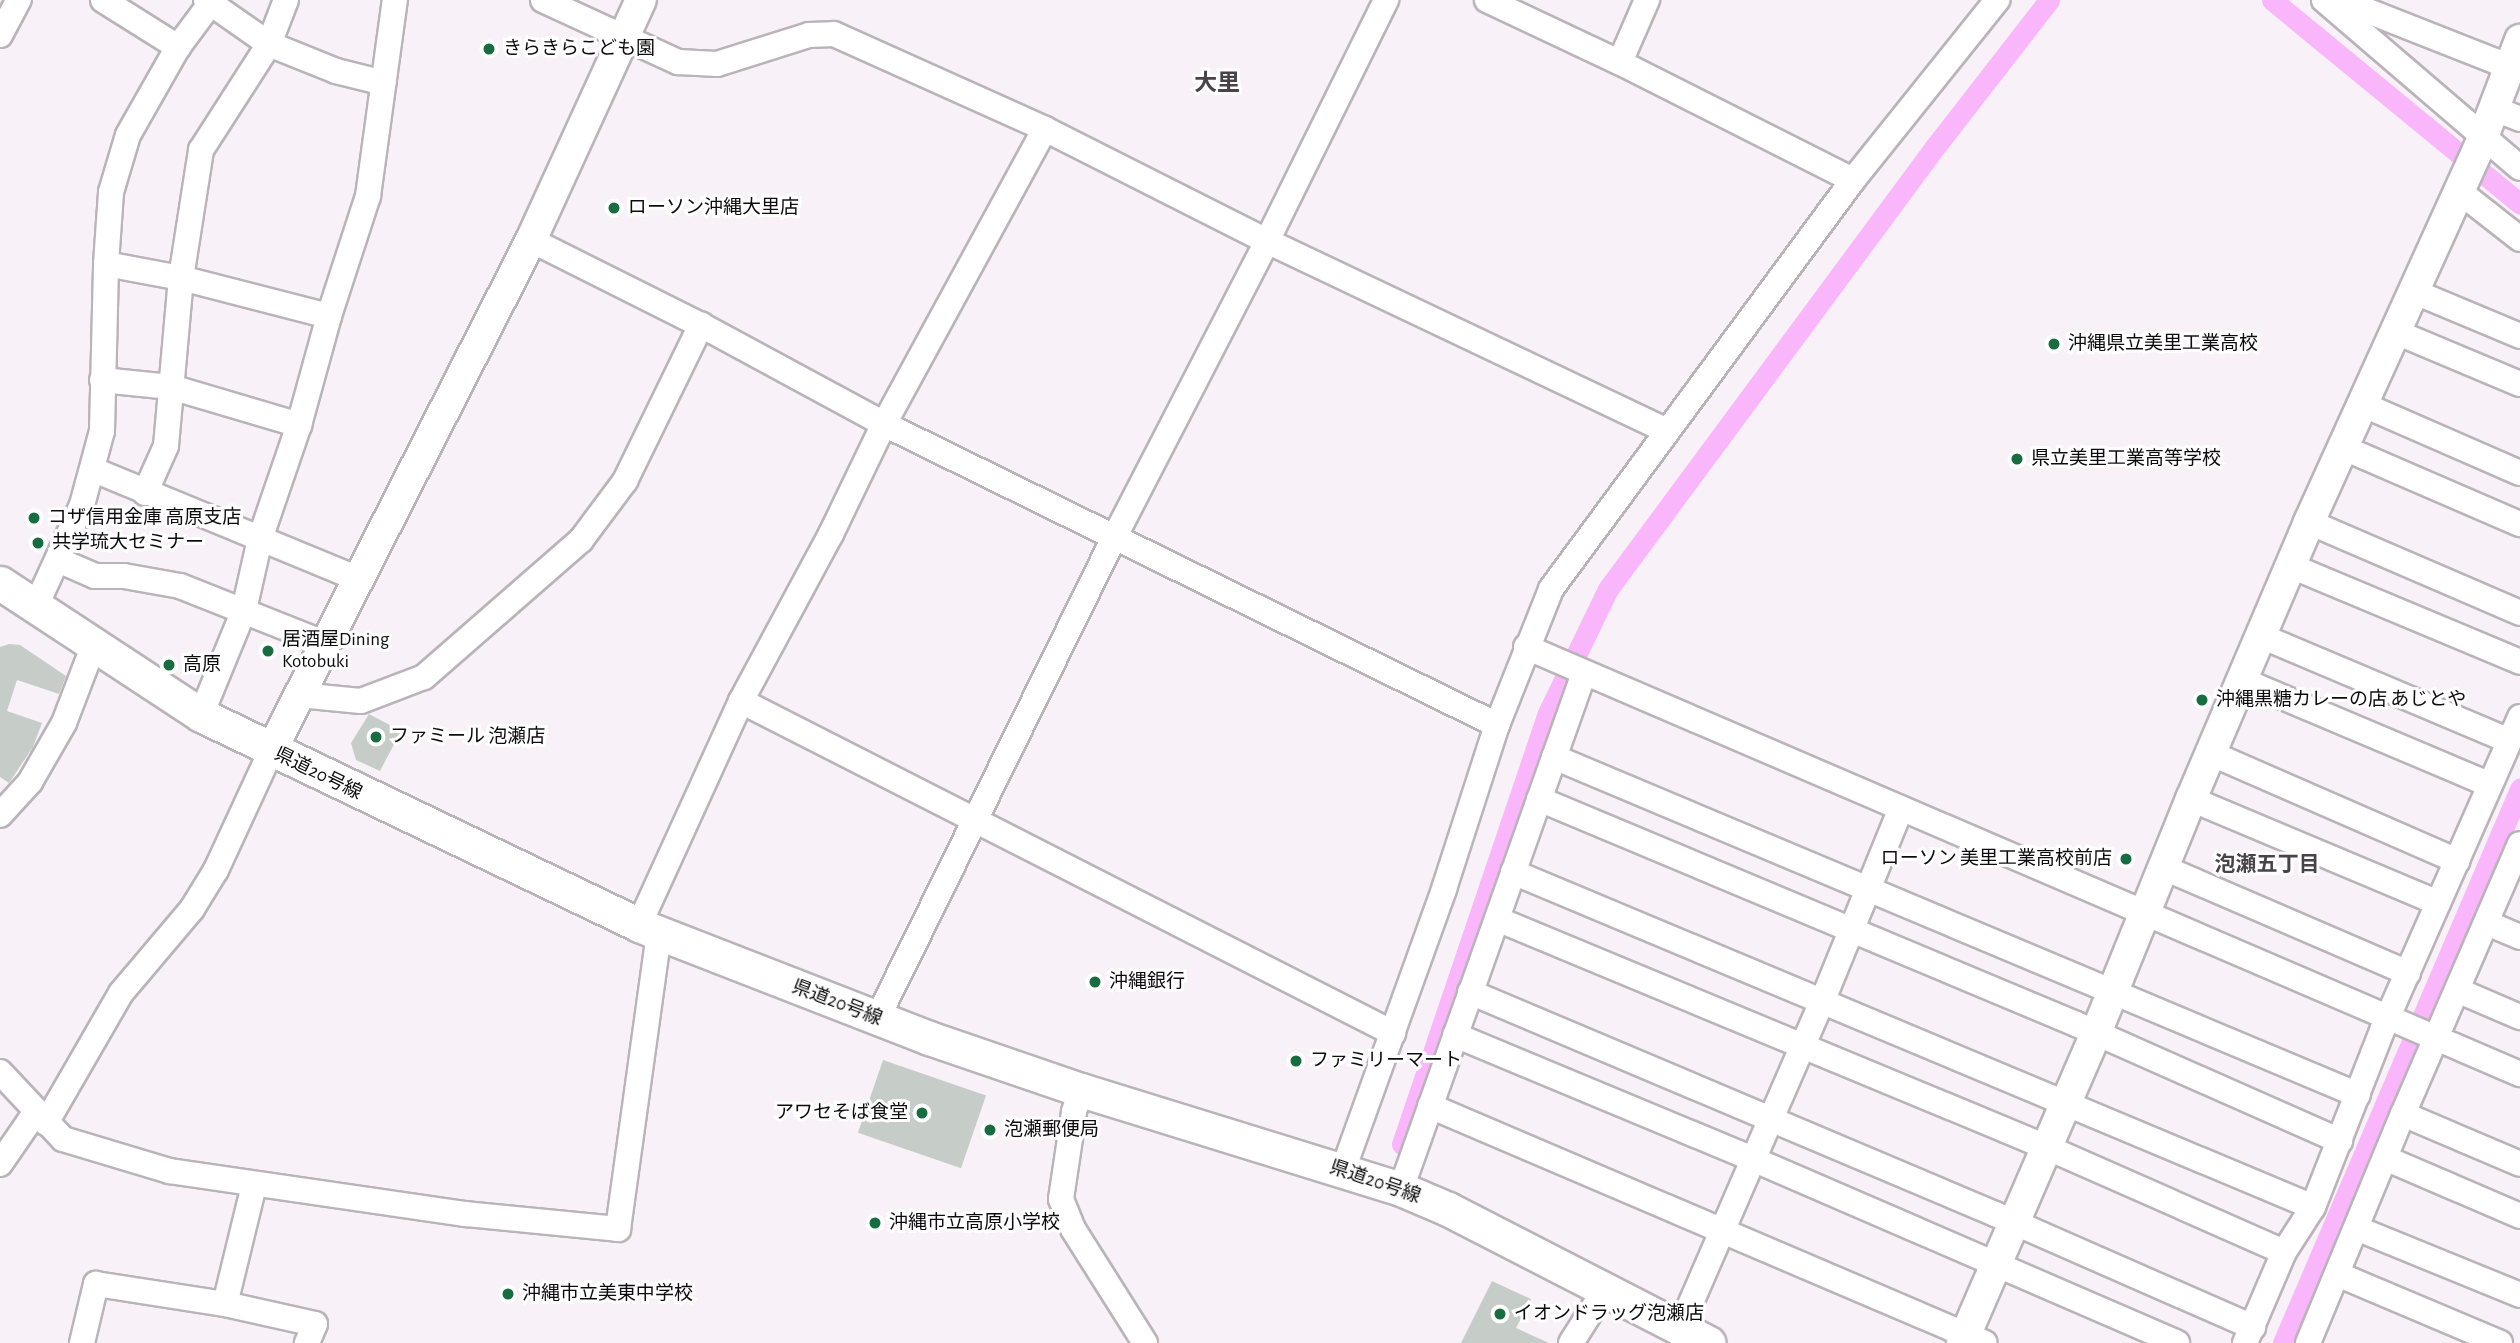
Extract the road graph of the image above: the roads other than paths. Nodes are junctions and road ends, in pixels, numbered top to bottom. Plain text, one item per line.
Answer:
1 (19, 0) edge
2 (103, 0) edge
3 (286, 0) edge
4 (395, 0) edge
5 (543, 0) edge
6 (640, 0) edge
7 (1385, 0) edge
8 (1487, 0) edge
9 (1647, 0) edge
10 (1997, 0) edge
11 (2324, 0) edge
12 (2340, 0) edge
13 (210, 1) edge
14 (0, 35) edge
15 (623, 35) junction
16 (270, 44) junction
17 (178, 47) junction
18 (2517, 59) edge
19 (1620, 62) junction
20 (384, 83) junction
21 (2507, 114) edge
22 (1045, 129) junction
23 (2483, 137) junction
24 (2520, 168) edge
25 (1853, 180) junction
26 (2460, 192) junction
27 (2520, 239) edge
28 (531, 240) junction
29 (1267, 241) junction
30 (106, 264) junction
31 (181, 278) junction
32 (2415, 292) junction
33 (329, 316) junction
34 (701, 325) junction
35 (2396, 332) junction
36 (2520, 336) edge
37 (102, 380) junction
38 (2520, 384) edge
39 (171, 387) junction
40 (2364, 405) junction
41 (884, 424) junction
42 (299, 425) junction
43 (1667, 431) junction
44 (2344, 448) junction
45 (94, 470) junction
46 (2520, 473) edge
47 (145, 493) junction
48 (2309, 522) junction
49 (2520, 524) edge
50 (1115, 536) junction
51 (260, 539) junction
52 (58, 560) junction
53 (2291, 566) junction
54 (359, 579) junction
55 (0, 583) edge
56 (35, 608) junction
57 (244, 610) junction
58 (2520, 613) edge
59 (2261, 636) junction
60 (324, 643) junction
61 (1526, 647) junction
62 (93, 648) junction
63 (2520, 662) edge
64 (1584, 673) junction
65 (2242, 680) junction
66 (299, 695) junction
67 (741, 701) junction
68 (201, 715) junction
69 (2520, 717) edge
70 (1497, 725) junction
71 (2509, 741) junction
72 (271, 751) junction
73 (2210, 753) junction
74 (1554, 757) junction
75 (2490, 785) junction
76 (1539, 799) junction
77 (2190, 799) junction
78 (1901, 808) junction
79 (0, 815) edge
80 (976, 821) junction
81 (2520, 844) edge
82 (2457, 861) junction
83 (2162, 867) junction
84 (1513, 872) junction
85 (2513, 880) edge
86 (1870, 888) junction
87 (2438, 903) junction
88 (2144, 913) junction
89 (1497, 919) junction
90 (2487, 923) junction
91 (649, 929) junction
92 (1852, 930) junction
93 (2520, 937) edge
94 (2408, 973) junction
95 (2113, 990) junction
96 (2457, 990) junction
97 (1470, 992) junction
98 (1822, 1002) junction
99 (2520, 1017) edge
100 (877, 1019) junction
101 (2388, 1019) junction
102 (1393, 1032) junction
103 (2096, 1033) junction
104 (1455, 1035) junction
105 (2436, 1038) junction
106 (1803, 1045) junction
107 (0, 1072) edge
108 (2520, 1074) edge
109 (1081, 1090) junction
110 (2358, 1095) junction
111 (2065, 1105) junction
112 (1430, 1106) junction
113 (2403, 1114) junction
114 (41, 1118) junction
115 (1772, 1119) junction
116 (2340, 1141) junction
117 (2046, 1147) junction
118 (2385, 1158) junction
119 (1755, 1160) junction
120 (0, 1164) edge
121 (2520, 1164) edge
122 (1343, 1170) junction
123 (254, 1185) junction
124 (1401, 1189) junction
125 (2313, 1207) junction
126 (2520, 1216) edge
127 (2014, 1222) junction
128 (2356, 1228) junction
129 (1723, 1233) junction
130 (2284, 1252) junction
131 (1997, 1264) junction
132 (2337, 1274) junction
133 (1604, 1291) junction
134 (2520, 1296) edge
135 (225, 1304) junction
136 (1680, 1328) junction
137 (2249, 1335) edge
138 (1971, 1340) edge
139 (82, 1343) edge
140 (307, 1343) edge
141 (1145, 1343) edge
142 (1571, 1343) edge
143 (1709, 1343) edge
144 (2177, 1343) edge
145 (2308, 1343) edge
146 (2500, 1343) edge

1 - 14 street
2 - 17 street
3 - 16 street
4 - 20 street
5 - 15 street
6 - 15 street
7 - 29 street
8 - 19 street
9 - 19 street
10 - 25 street
11 - 23 street
12 - 18 street
13 - 16 street
13 - 17 street
15 - 22 street
15 - 28 street
16 - 20 street
16 - 31 street
17 - 30 street
18 - 21 street
19 - 25 street
20 - 33 street
21 - 23 street
22 - 29 street
22 - 41 street
23 - 24 street
23 - 26 street
25 - 43 street
26 - 27 street
26 - 32 street
28 - 34 street
28 - 54 street
29 - 43 street
29 - 50 street
30 - 31 street
30 - 37 street
31 - 33 street
31 - 39 street
32 - 35 street
32 - 36 street
33 - 42 street
34 - 41 street
34 - 66 street
35 - 38 street
35 - 40 street
37 - 39 street
37 - 45 street
39 - 42 street
39 - 47 street
40 - 44 street
40 - 46 street
41 - 50 street
41 - 67 street
42 - 51 street
43 - 61 street
44 - 48 street
44 - 49 street
45 - 47 street
45 - 52 street
47 - 51 street
48 - 53 street
48 - 58 street
50 - 70 street
50 - 80 street
51 - 54 street
51 - 57 street
52 - 56 street
52 - 57 street
53 - 59 street
53 - 63 street
54 - 60 street
55 - 56 main road, 県道20号線
56 - 62 main road, 県道20号線
57 - 60 street
57 - 68 street
59 - 65 street
59 - 71 street
60 - 66 street
61 - 64 street
61 - 70 street
62 - 68 main road, 県道20号線
62 - 79 street
64 - 74 street
64 - 78 street
65 - 73 street
65 - 75 street
66 - 72 street
67 - 80 street
67 - 91 street
68 - 72 main road, 県道20号線
69 - 71 street
70 - 102 street
71 - 75 street
72 - 91 main road, 県道20号線
72 - 114 street
73 - 77 street
73 - 82 street
74 - 76 street
74 - 86 street
75 - 82 street
76 - 84 street
76 - 92 street
77 - 83 street
77 - 87 street
78 - 86 street
78 - 88 street
80 - 100 street
80 - 102 street
81 - 85 street
82 - 87 street
83 - 88 street
83 - 94 street
84 - 89 street
84 - 98 street
85 - 90 street
86 - 92 street
86 - 95 street
87 - 94 street
88 - 95 street
88 - 101 street
89 - 97 street
89 - 106 street
90 - 93 street
90 - 96 street
91 - 100 main road, 県道20号線
91 - 123 street
92 - 98 street
92 - 103 street
94 - 101 street
95 - 103 street
95 - 110 street
96 - 99 street
96 - 105 street
97 - 104 street
97 - 115 street
98 - 106 street
98 - 111 street
100 - 109 main road, 県道20号線
101 - 105 street
101 - 110 street
102 - 122 street
103 - 111 street
103 - 116 street
104 - 112 street
104 - 119 street
105 - 108 street
105 - 113 street
106 - 115 street
106 - 117 street
107 - 114 street
109 - 122 main road, 県道20号線
109 - 141 street
110 - 116 street
111 - 117 street
111 - 125 street
112 - 124 street
112 - 129 street
113 - 118 street
113 - 121 street
114 - 120 street
114 - 123 street
115 - 119 street
115 - 127 street
116 - 125 street
117 - 127 street
117 - 130 street
118 - 126 street
118 - 128 street
119 - 129 street
119 - 131 street
122 - 124 main road, 県道20号線
123 - 135 street
124 - 133 main road, 県道20号線
125 - 130 street
127 - 131 street
127 - 137 street
128 - 132 street
128 - 134 street
129 - 136 street
129 - 138 street
130 - 137 street
131 - 138 street
131 - 144 street
132 - 145 street
132 - 146 street
133 - 136 main road, 県道20号線
133 - 142 street
135 - 139 street
135 - 140 street
136 - 143 main road, 県道20号線

